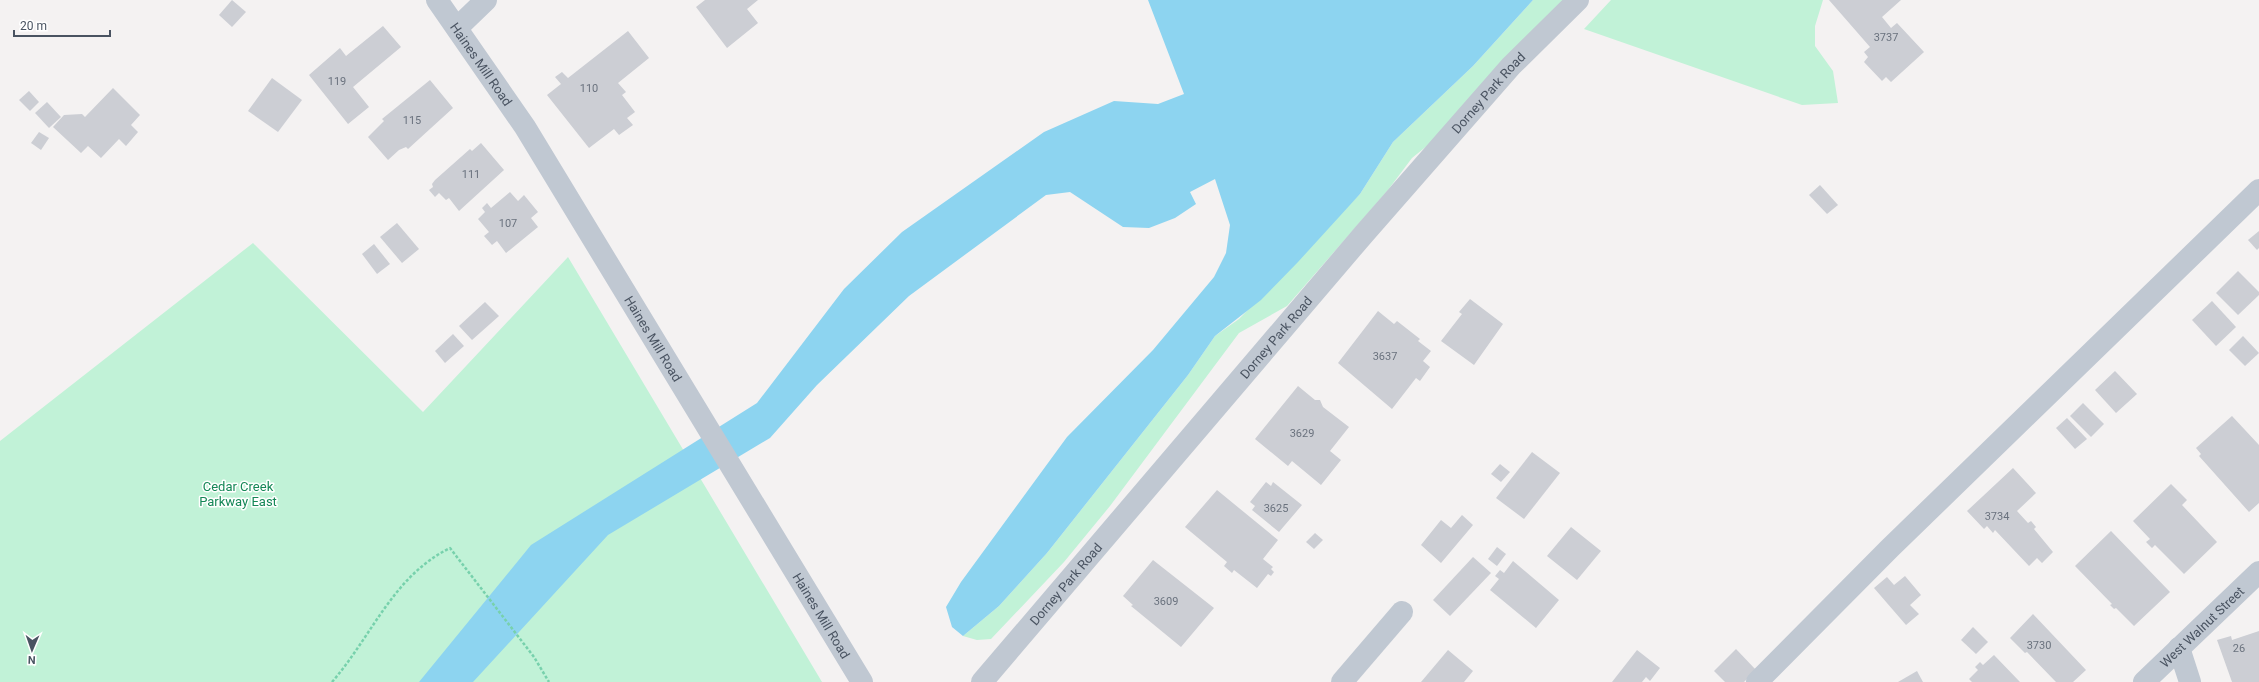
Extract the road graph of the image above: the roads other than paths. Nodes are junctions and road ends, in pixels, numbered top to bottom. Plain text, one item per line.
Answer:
1 (437, 0) edge
2 (486, 0) edge
3 (1578, 0) edge
4 (458, 28) junction
5 (2259, 190) edge
6 (2259, 572) edge
7 (1402, 612) dead end
8 (2179, 648) junction
9 (862, 682) edge
10 (982, 682) edge
11 (1342, 682) edge
12 (1757, 682) edge
13 (2144, 682) edge
14 (2190, 682) edge

1 - 4 street, Haines Mill Road
2 - 4 street
3 - 10 street, Dorney Park Road
4 - 9 street, Haines Mill Road
5 - 12 street
6 - 8 street, West Walnut Street
7 - 11 street
8 - 13 street, West Walnut Street
8 - 14 street

